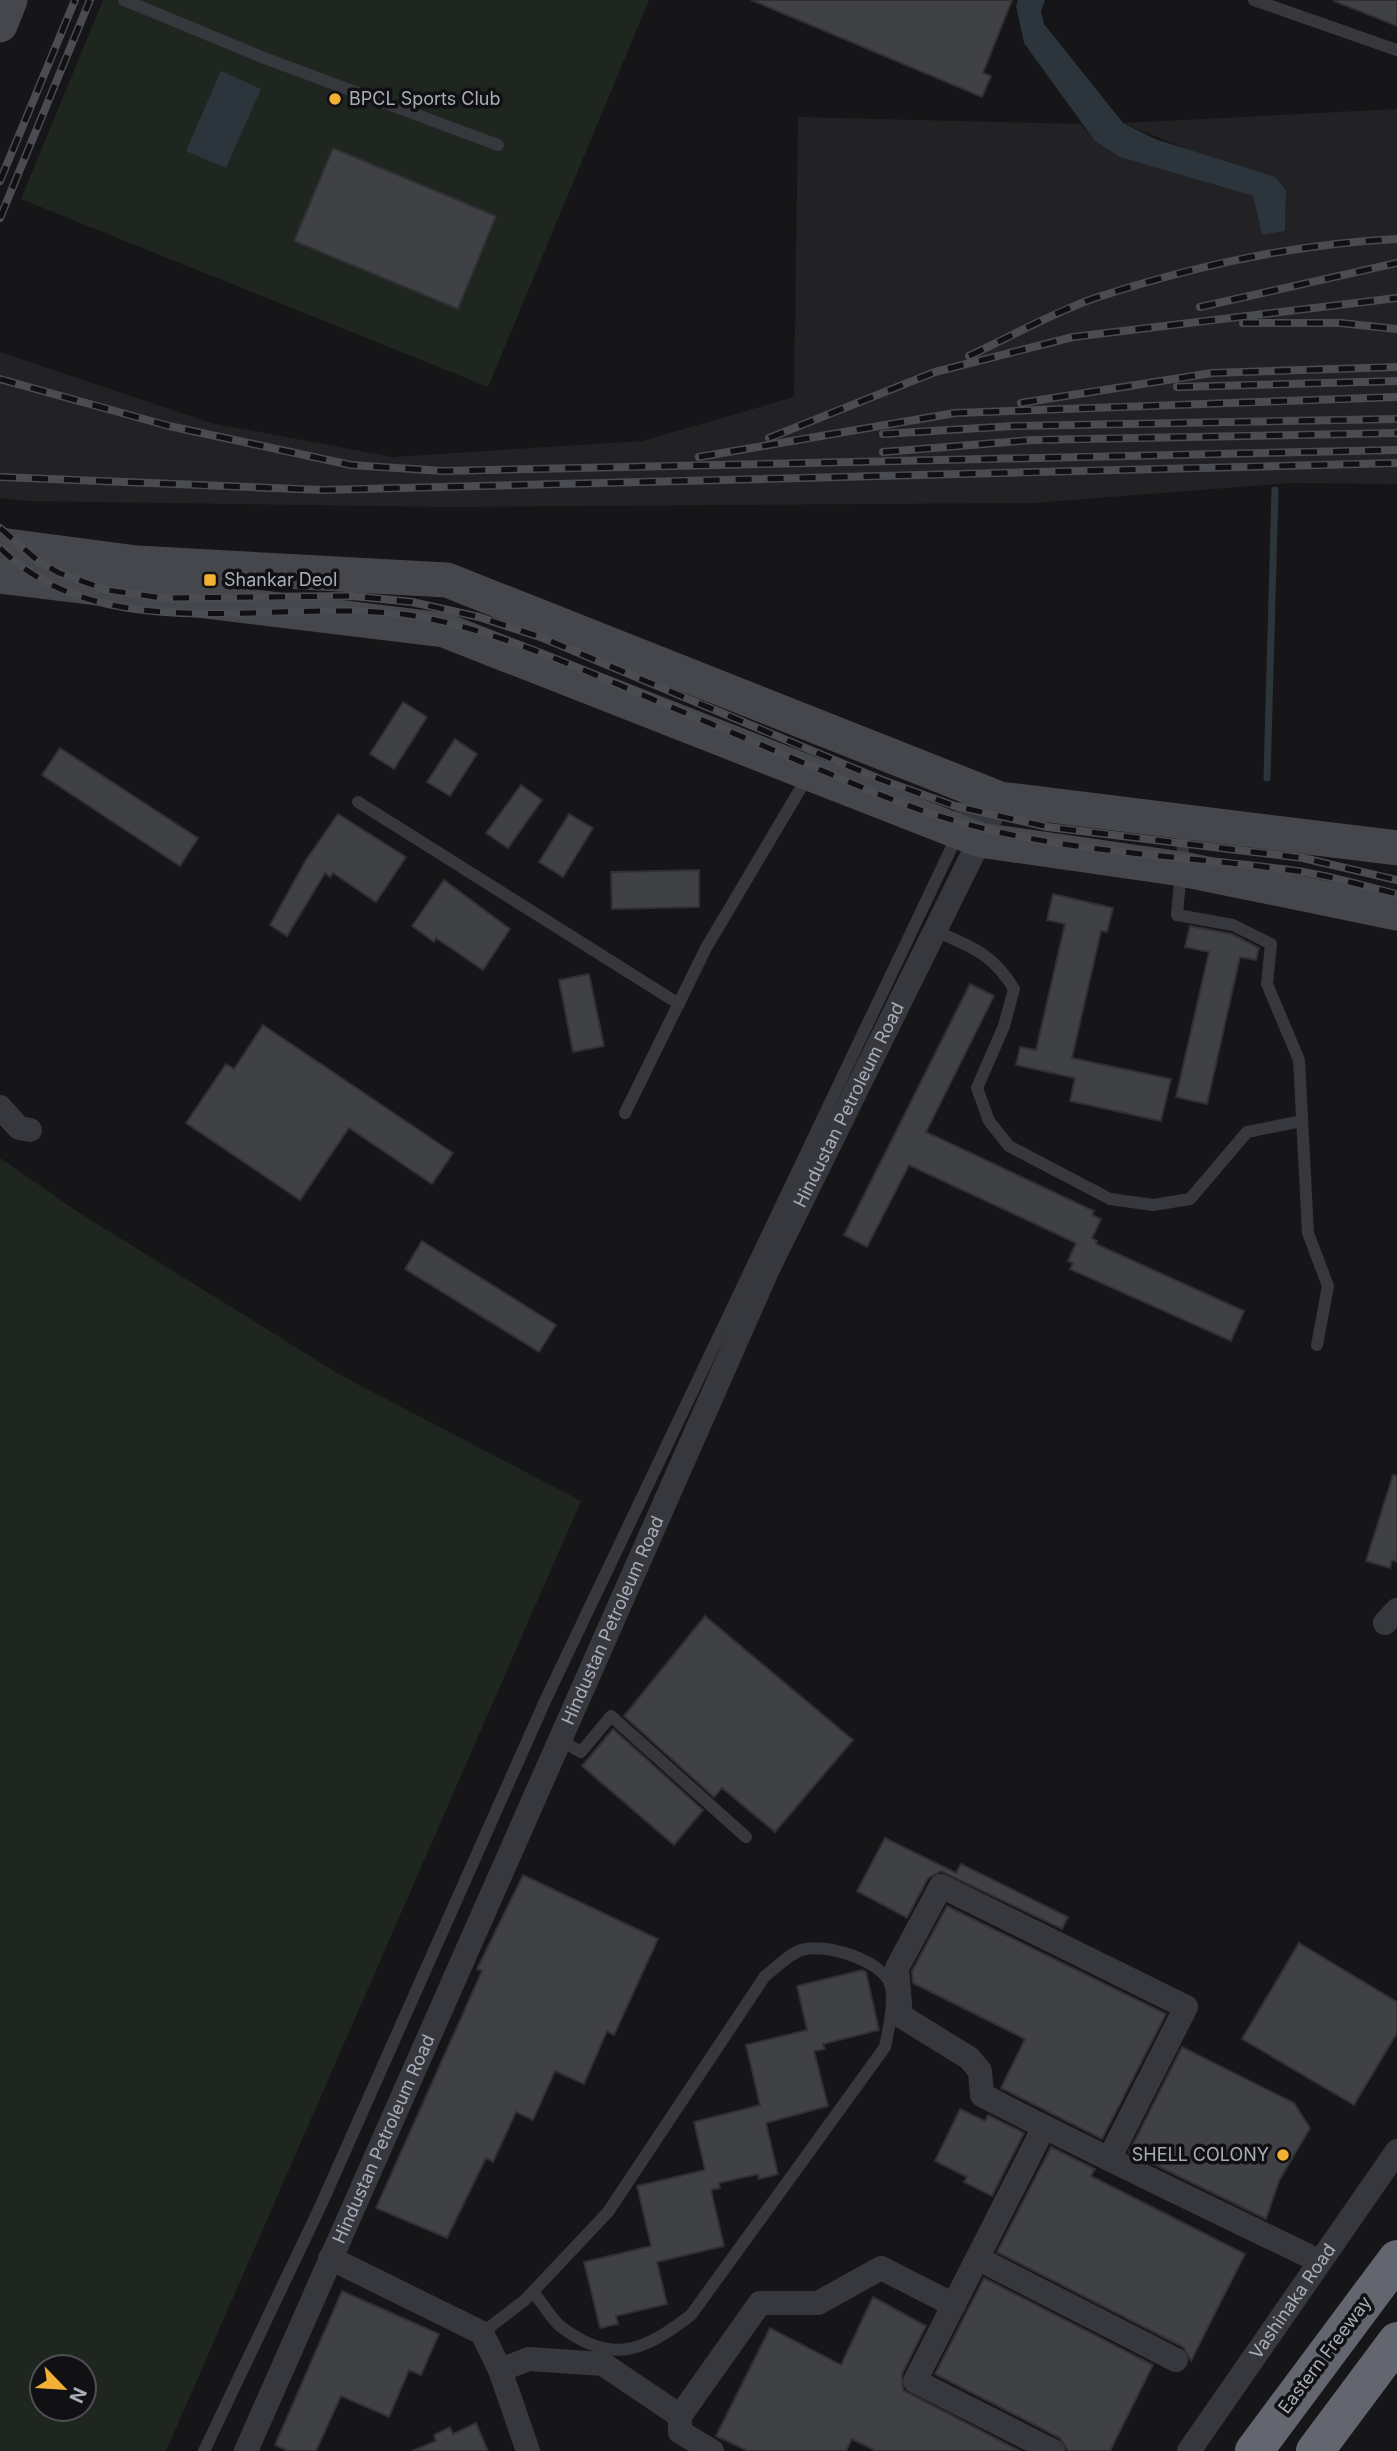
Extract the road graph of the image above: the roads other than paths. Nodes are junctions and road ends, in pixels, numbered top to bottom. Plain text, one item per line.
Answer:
1 (10, 0) edge
2 (124, 0) edge
3 (1254, 0) edge
4 (0, 25) edge
5 (1397, 50) edge
6 (498, 145) dead end
7 (0, 545) edge
8 (0, 576) edge
9 (810, 773) junction
10 (989, 795) junction
11 (358, 802) dead end
12 (1185, 824) junction
13 (969, 836) junction
14 (1397, 848) edge
15 (1182, 869) junction
16 (1397, 913) edge
17 (935, 931) junction
18 (679, 1004) junction
19 (0, 1107) edge
20 (625, 1114) dead end
21 (1303, 1121) junction
22 (30, 1129) dead end
23 (1317, 1345) dead end
24 (559, 1740) junction
25 (746, 1837) dead end
26 (1044, 2127) junction
27 (1397, 2151) edge
28 (1109, 2159) junction
29 (330, 2258) junction
30 (979, 2259) junction
31 (1397, 2259) edge
32 (1320, 2261) junction
33 (533, 2292) junction
34 (954, 2305) junction
35 (482, 2333) junction
36 (1397, 2341) edge
37 (1177, 2360) dead end
38 (500, 2370) junction
39 (680, 2416) junction
40 (204, 2451) edge
41 (246, 2451) edge
42 (528, 2451) edge
43 (712, 2451) edge
44 (1053, 2451) edge
45 (1189, 2451) edge
46 (1254, 2451) edge
47 (1315, 2451) edge

1 - 4 main road
2 - 6 lane
3 - 5 lane
7 - 10 main road
8 - 9 main road
9 - 13 main road
9 - 18 lane
10 - 12 main road
10 - 13 street, Hindustan Petroleum Road
11 - 18 lane
12 - 14 main road
12 - 15 lane
13 - 15 main road
13 - 17 street, Hindustan Petroleum Road
13 - 40 lane
15 - 16 main road
15 - 21 lane
17 - 21 lane
17 - 24 street, Hindustan Petroleum Road
18 - 20 lane
19 - 22 street
21 - 23 lane
24 - 25 lane
24 - 29 street, Hindustan Petroleum Road
26 - 28 street
26 - 28 street
26 - 30 street
27 - 32 street, Vashinaka Road
28 - 32 street
29 - 35 street
29 - 41 street, Hindustan Petroleum Road
30 - 34 street
30 - 37 street
31 - 46 highway, Eastern Freeway
32 - 45 street, Vashinaka Road
33 - 33 lane
33 - 35 lane
34 - 39 street
34 - 44 street
35 - 38 street
36 - 47 highway
38 - 39 street
38 - 42 street
39 - 43 street

